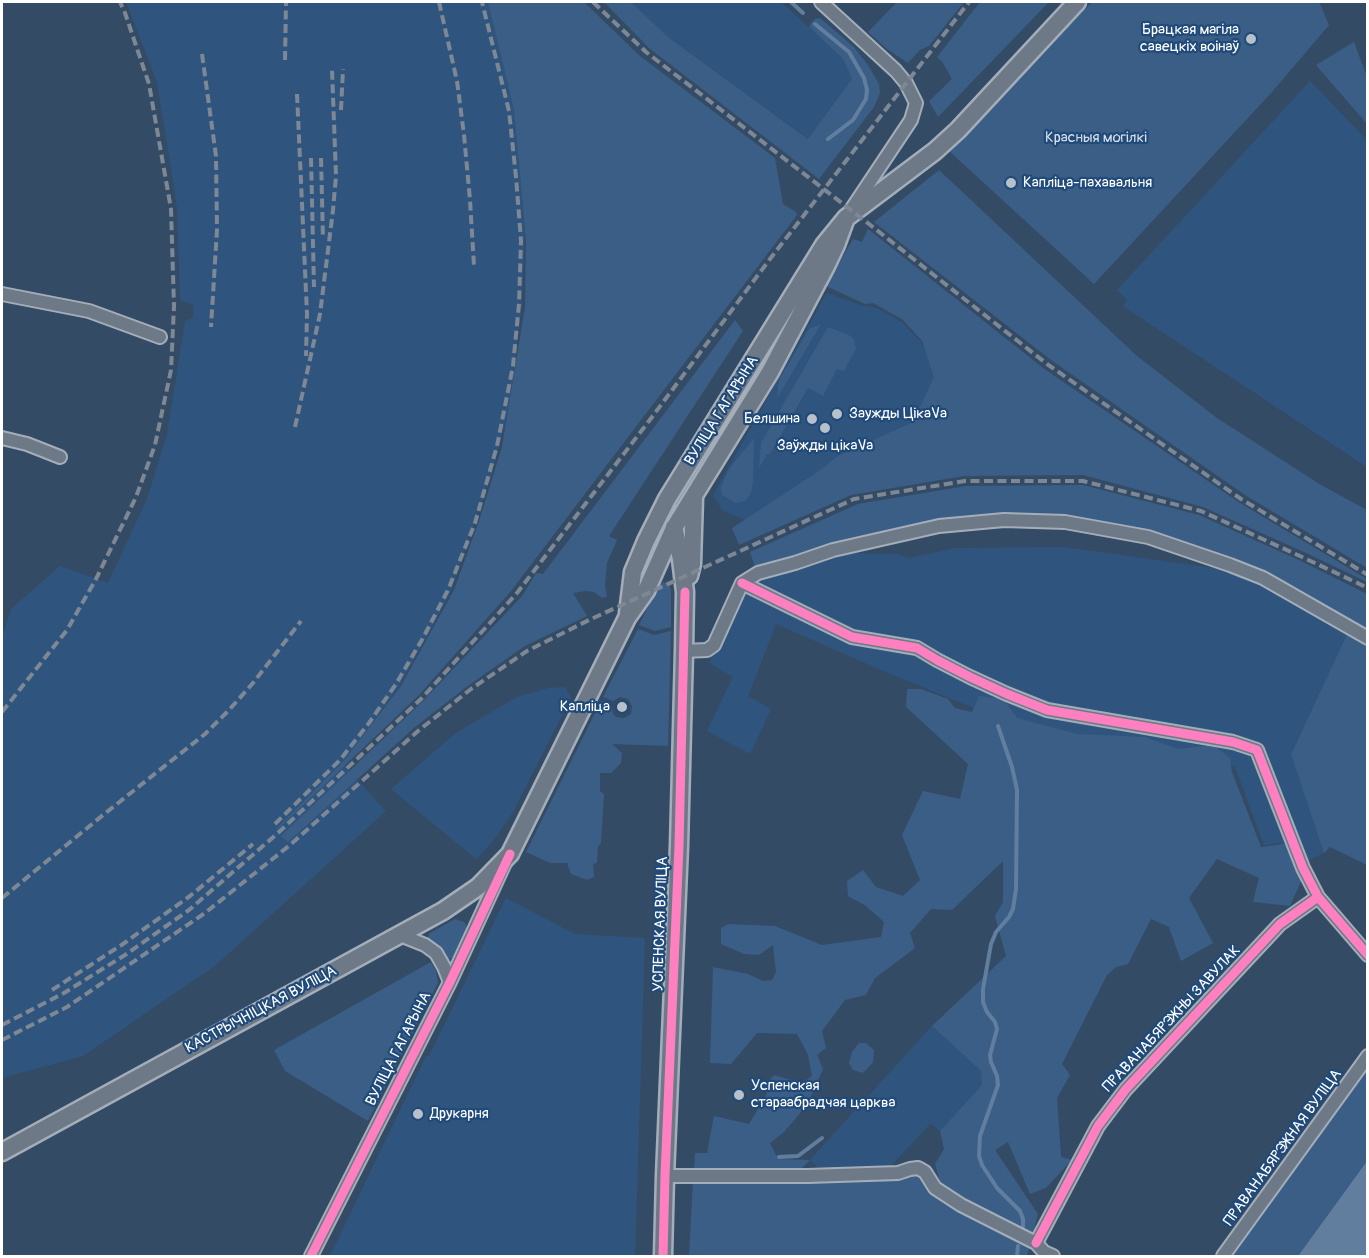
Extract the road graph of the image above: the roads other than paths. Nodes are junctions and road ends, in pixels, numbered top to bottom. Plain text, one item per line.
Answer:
1 (824, 2) edge
2 (1077, 2) edge
3 (846, 218) junction
4 (2, 294) edge
5 (160, 337) dead end
6 (739, 383) junction
7 (755, 397) junction
8 (2, 438) edge
9 (60, 457) dead end
10 (694, 496) junction
11 (667, 499) junction
12 (674, 528) junction
13 (660, 561) junction
14 (681, 562) junction
15 (742, 583) junction
16 (685, 592) junction
17 (627, 618) junction
18 (1368, 638) edge
19 (684, 651) junction
20 (510, 854) junction
21 (1318, 897) junction
22 (400, 935) junction
23 (1368, 955) edge
24 (450, 982) junction
25 (1368, 1056) edge
26 (2, 1152) edge
27 (665, 1176) junction
28 (1036, 1242) junction
29 (311, 1257) edge
30 (663, 1257) edge
31 (1053, 1257) edge
32 (1223, 1257) edge

1 - 3 street
2 - 3 main road, ВУЛІЦА ГАГАРЫНА
3 - 6 main road, ВУЛІЦА ГАГАРЫНА
3 - 7 main road, ВУЛІЦА ГАГАРЫНА
4 - 5 street
6 - 7 main road
6 - 11 main road, ВУЛІЦА ГАГАРЫНА
7 - 10 main road, ВУЛІЦА ГАГАРЫНА
8 - 9 street
10 - 12 main road, ВУЛІЦА ГАГАРЫНА
10 - 16 main road, УСПЕНСКАЯ ВУЛІЦА
11 - 12 main road, УСПЕНСКАЯ ВУЛІЦА
11 - 17 main road, ВУЛІЦА ГАГАРЫНА
12 - 13 main road, ВУЛІЦА ГАГАРЫНА
12 - 14 main road, УСПЕНСКАЯ ВУЛІЦА
13 - 14 main road
13 - 17 main road, ВУЛІЦА ГАГАРЫНА
14 - 16 main road, УСПЕНСКАЯ ВУЛІЦА
15 - 18 street
15 - 19 street
15 - 21 street
16 - 19 main road, УСПЕНСКАЯ ВУЛІЦА
17 - 20 main road, ВУЛІЦА ГАГАРЫНА
19 - 27 main road, УСПЕНСКАЯ ВУЛІЦА
20 - 22 main road, КАСТРЫЧНІЦКАЯ ВУЛІЦА
20 - 24 street, ВУЛІЦА ГАГАРЫНА
21 - 23 street
21 - 28 street, ПРАВАНАБЯРЭЖНЫ ЗАВУЛАК
22 - 24 street
22 - 26 main road, КАСТРЫЧНІЦКАЯ ВУЛІЦА
24 - 29 street, ВУЛІЦА ГАГАРЫНА
25 - 32 street, ПРАВАНАБЯРЭЖНАЯ ВУЛІЦА
27 - 28 street
27 - 30 main road, УСПЕНСКАЯ ВУЛІЦА
28 - 31 street

